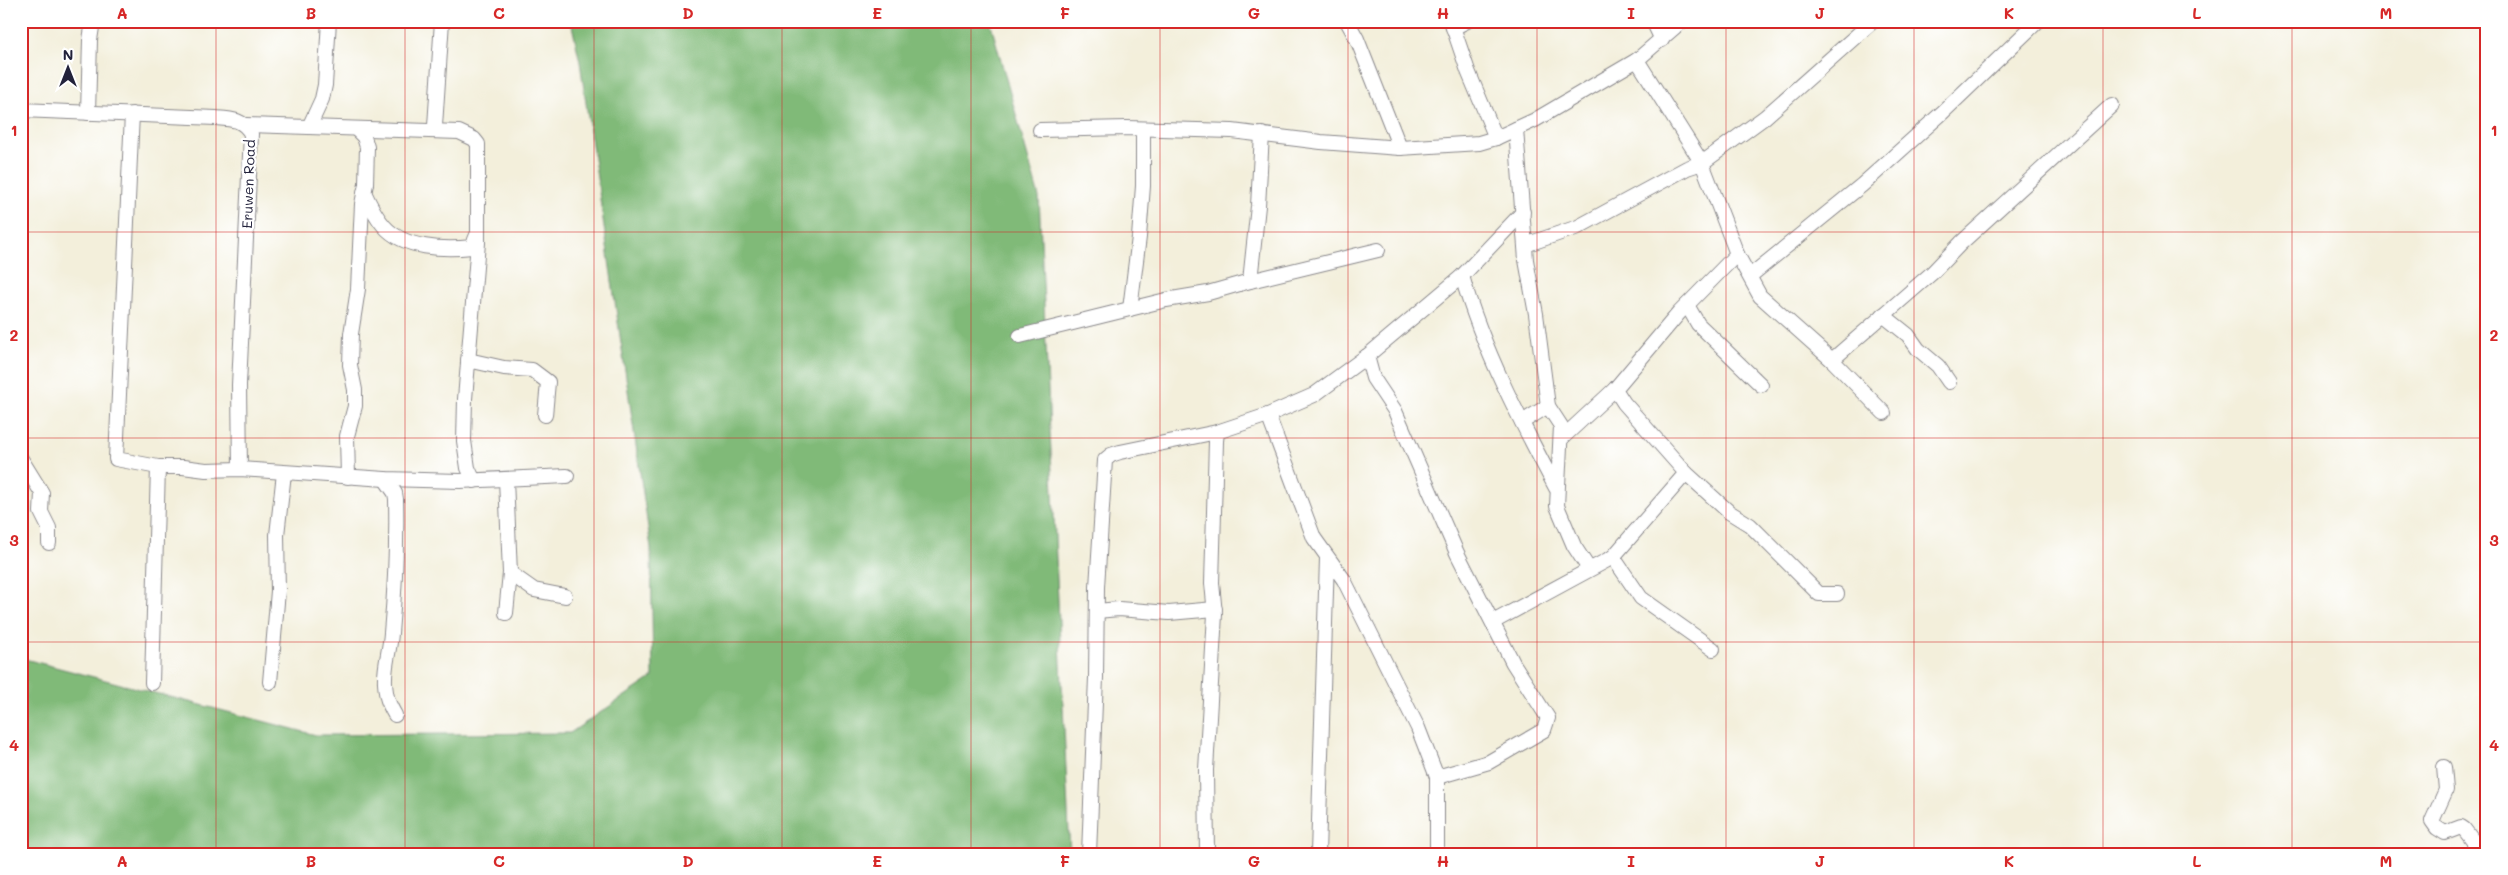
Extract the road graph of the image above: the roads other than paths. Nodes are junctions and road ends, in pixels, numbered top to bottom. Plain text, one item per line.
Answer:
1 (92, 21) edge
2 (329, 21) edge
3 (442, 21) edge
4 (1347, 21) edge
5 (1467, 21) edge
6 (1653, 21) edge
7 (1682, 21) edge
8 (1873, 21) edge
9 (2038, 21) edge
10 (1452, 25) edge
11 (1662, 40) junction
12 (1637, 60) junction
13 (2112, 105) dead end
14 (21, 110) edge
15 (88, 113) junction
16 (132, 114) junction
17 (246, 124) junction
18 (310, 125) junction
19 (435, 126) dead end
20 (356, 129) junction
21 (1143, 129) junction
22 (1516, 129) junction
23 (1040, 130) dead end
24 (1262, 134) junction
25 (1496, 138) junction
26 (1400, 148) junction
27 (1702, 162) junction
28 (364, 192) junction
29 (1523, 212) junction
30 (478, 235) junction
31 (1525, 245) junction
32 (1378, 250) dead end
33 (1737, 254) junction
34 (1462, 276) junction
35 (1750, 276) junction
36 (1250, 281) junction
37 (1688, 305) junction
38 (1130, 309) junction
39 (1883, 315) junction
40 (1020, 336) dead end
41 (1367, 356) junction
42 (468, 360) junction
43 (1832, 360) junction
44 (1949, 382) dead end
45 (1761, 385) dead end
46 (1614, 389) junction
47 (1548, 406) junction
48 (1884, 413) dead end
49 (545, 415) dead end
50 (1268, 415) junction
51 (1522, 422) junction
52 (1217, 432) junction
53 (1561, 439) junction
54 (21, 459) edge
55 (158, 466) junction
56 (240, 469) junction
57 (1686, 472) junction
58 (284, 473) junction
59 (567, 476) dead end
60 (348, 477) junction
61 (385, 479) junction
62 (506, 479) junction
63 (474, 481) junction
64 (1556, 488) junction
65 (48, 543) dead end
66 (1613, 557) junction
67 (1328, 558) junction
68 (1589, 569) junction
69 (510, 573) junction
70 (1837, 594) dead end
71 (564, 596) dead end
72 (1215, 609) junction
73 (1097, 611) junction
74 (506, 613) dead end
75 (1494, 622) junction
76 (1713, 649) dead end
77 (270, 682) dead end
78 (152, 683) dead end
79 (395, 715) dead end
80 (2444, 767) dead end
81 (1437, 777) junction
82 (1089, 854) edge
83 (1207, 854) edge
84 (1318, 854) edge
85 (1437, 854) edge
86 (2483, 854) edge

1 - 15 street
2 - 18 street
3 - 19 street
4 - 26 street
5 - 10 street
6 - 11 street
7 - 11 street
8 - 27 street
9 - 35 street
10 - 25 street
11 - 12 street
12 - 22 street
12 - 27 street
13 - 39 street
14 - 15 street, Eruwen Road
15 - 16 street, Eruwen Road
16 - 17 street, Eruwen Road
16 - 55 street
17 - 18 street
17 - 56 street, Eruwen Road
18 - 20 street
20 - 28 street
20 - 30 street
21 - 23 street
21 - 24 street
21 - 38 street
22 - 25 street
22 - 29 street
24 - 26 street
24 - 36 street
25 - 26 street
27 - 31 street
27 - 33 street
28 - 30 street
28 - 60 street
29 - 31 street
29 - 34 street
30 - 42 street
31 - 47 street
32 - 36 street
33 - 35 street
33 - 37 street
34 - 41 street
34 - 51 street
35 - 43 street
36 - 38 street
37 - 45 street
37 - 46 street
38 - 40 street
39 - 43 street
39 - 44 street
41 - 50 street
41 - 75 street
42 - 49 street
42 - 63 street
43 - 48 street
46 - 53 street
46 - 57 street
47 - 51 street
47 - 53 street
50 - 52 street
50 - 67 street
51 - 64 street
52 - 72 street
52 - 73 street
53 - 64 street
54 - 65 street
55 - 56 street
55 - 78 street
56 - 58 street
57 - 66 street
57 - 70 street
58 - 60 street
58 - 77 street
59 - 62 street
60 - 61 street
61 - 63 street
61 - 79 street
62 - 63 street
62 - 69 street
64 - 68 street
66 - 68 street
66 - 76 street
67 - 81 street
67 - 84 street
68 - 75 street
69 - 71 street
69 - 74 street
72 - 73 street
72 - 83 street
73 - 82 street
75 - 81 street
80 - 86 street
81 - 85 street

